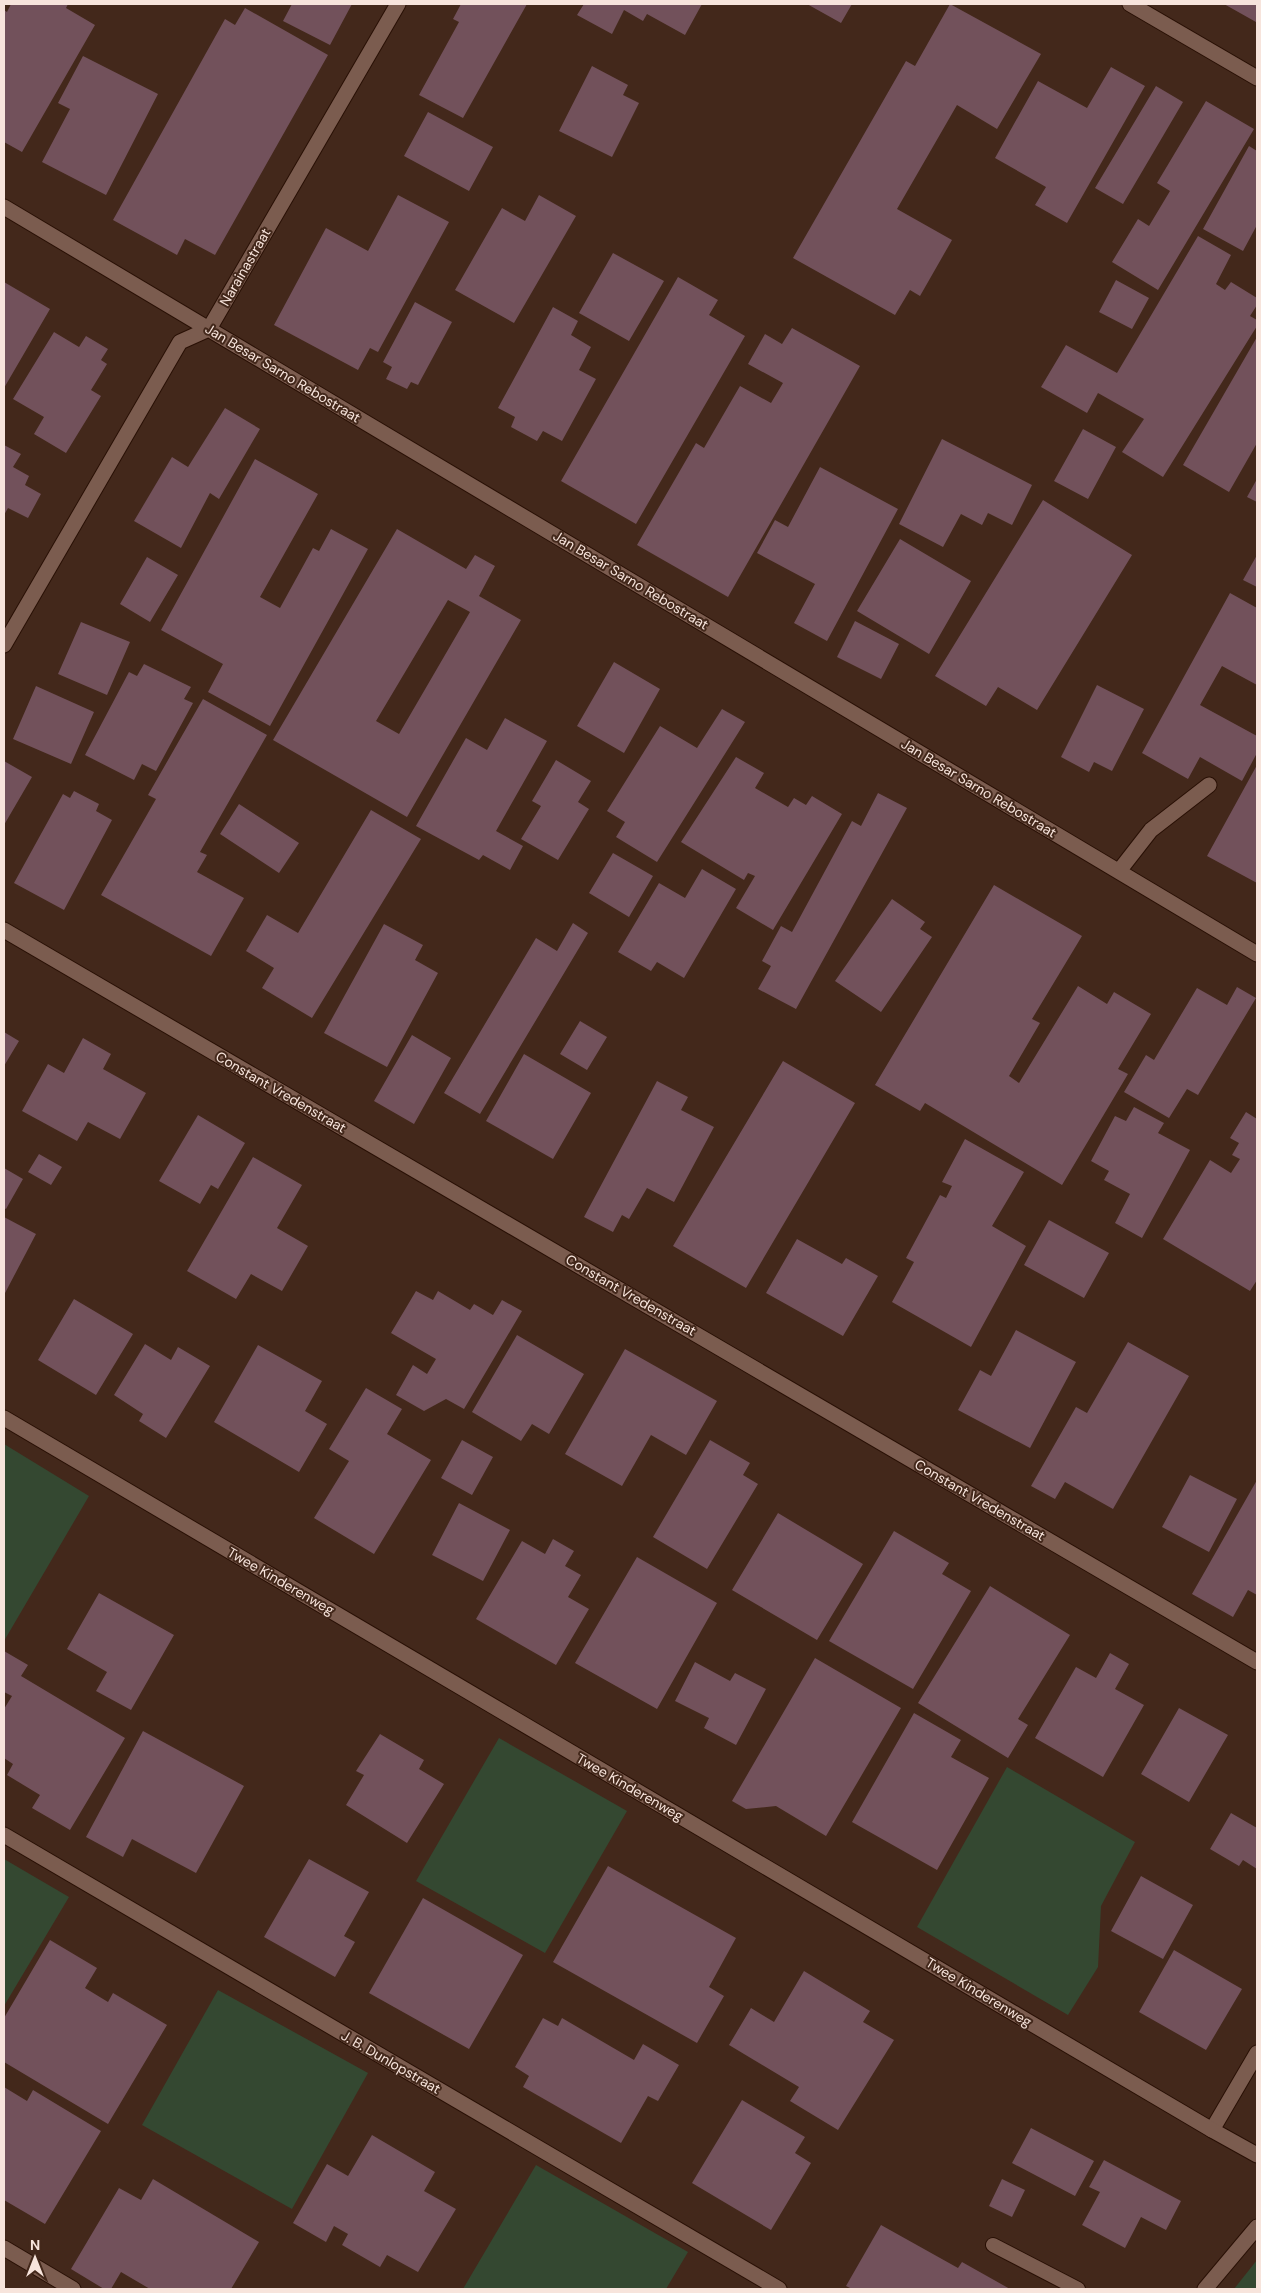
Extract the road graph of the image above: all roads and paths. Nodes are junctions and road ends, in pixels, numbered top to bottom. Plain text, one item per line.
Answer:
1 (398, 4) edge
2 (1130, 4) edge
3 (1257, 78) edge
4 (4, 208) edge
5 (209, 329) junction
6 (4, 645) edge
7 (1209, 785) dead end
8 (1119, 871) junction
9 (4, 930) edge
10 (1257, 954) edge
11 (4, 1418) edge
12 (1257, 1662) edge
13 (4, 1835) edge
14 (1257, 2053) edge
15 (1212, 2130) junction
16 (1257, 2155) edge
17 (1257, 2227) edge
18 (993, 2244) dead end
19 (4, 2248) edge
20 (73, 2289) edge
21 (779, 2289) edge
22 (1078, 2289) edge
23 (1205, 2289) edge

1 - 5 street, Narainastraat
2 - 3 street
4 - 5 street, Jan Besar Sarno Rebostraat
5 - 6 street
5 - 8 street, Jan Besar Sarno Rebostraat
7 - 8 street
8 - 10 street, Jan Besar Sarno Rebostraat
9 - 12 street, Constant Vredenstraat
11 - 15 street, Twee Kinderenweg
13 - 21 street, J. B. Dunlopstraat
14 - 15 street
15 - 16 street, Twee Kinderenweg
17 - 23 street
18 - 22 lane
19 - 20 street

